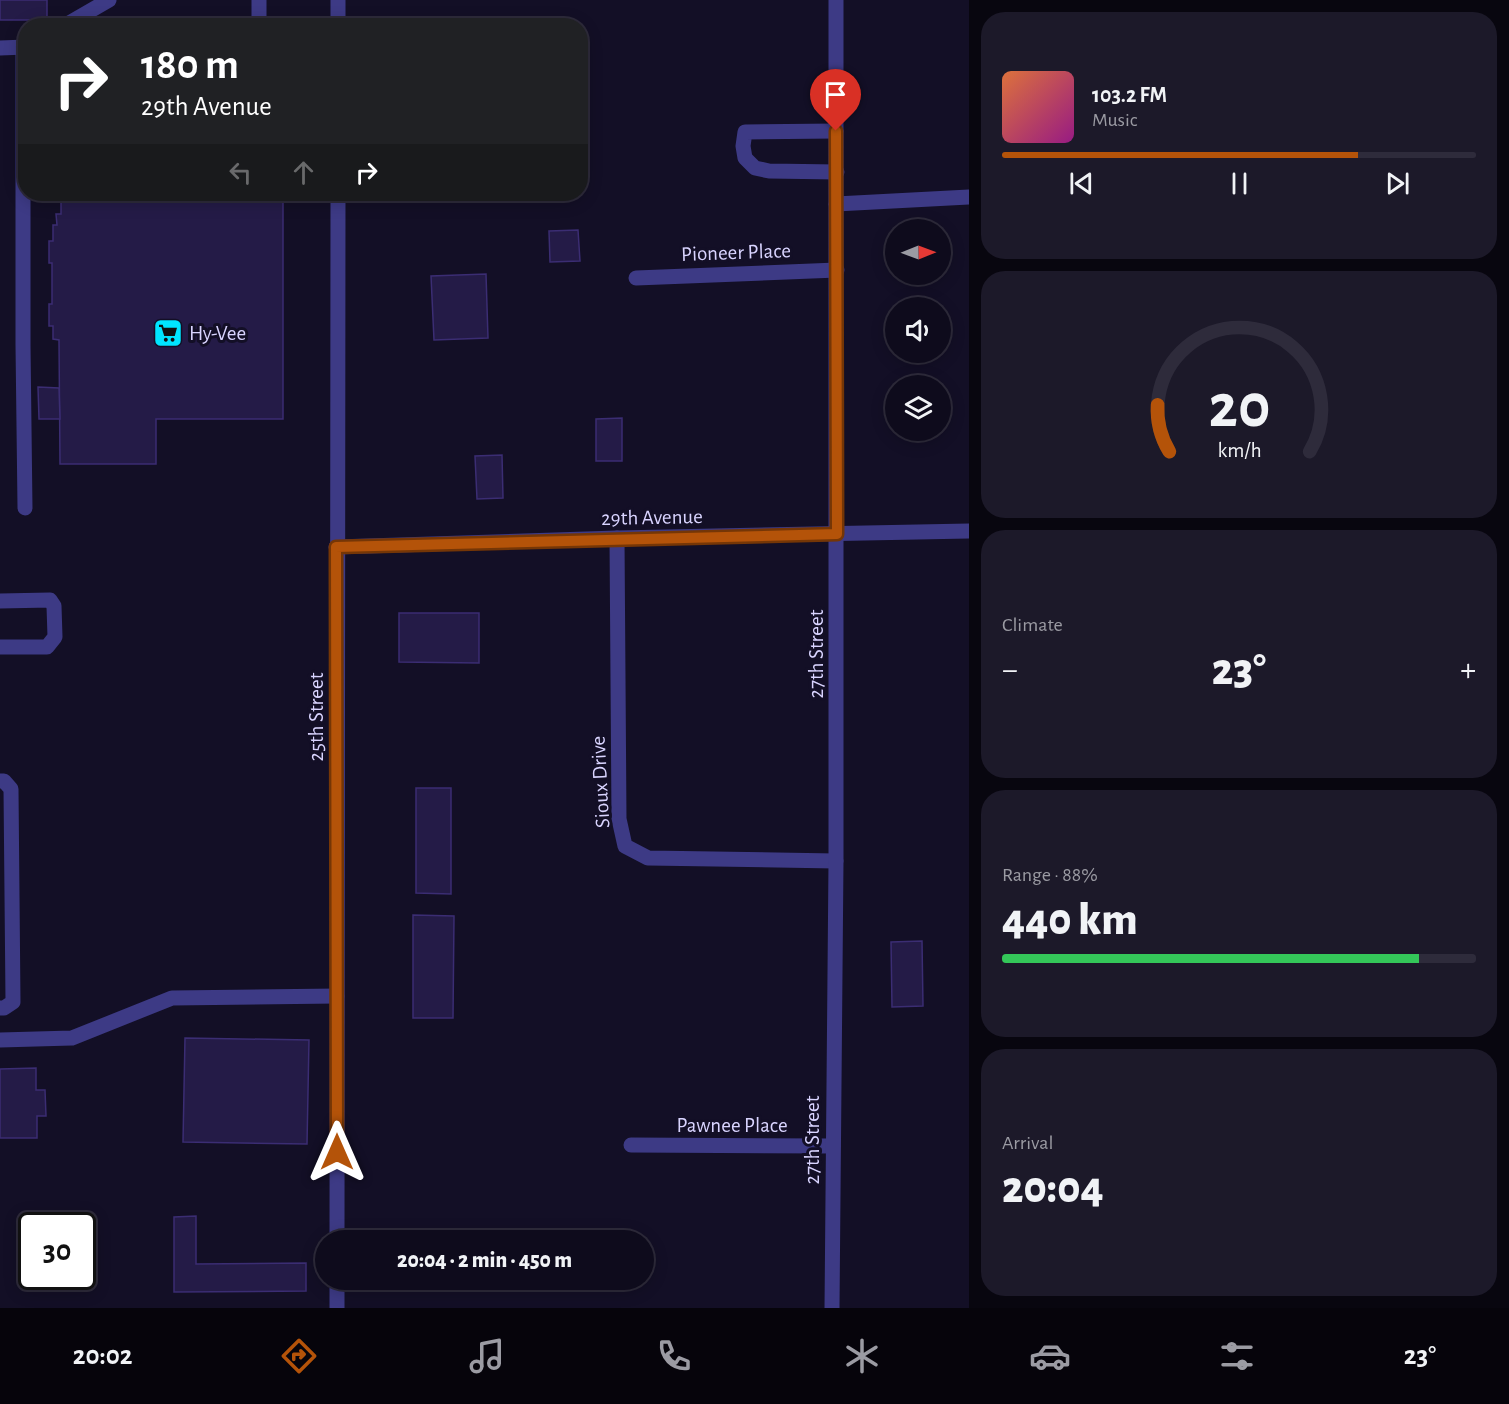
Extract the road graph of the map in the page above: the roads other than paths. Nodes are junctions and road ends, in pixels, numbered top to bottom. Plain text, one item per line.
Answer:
1 (77, 0) edge
2 (110, 0) edge
3 (259, 0) edge
4 (338, 0) edge
5 (836, 0) edge
6 (84, 14) junction
7 (77, 18) edge
8 (259, 18) edge
9 (338, 18) edge
10 (0, 48) edge
11 (18, 48) edge
12 (836, 131) junction
13 (837, 172) junction
14 (969, 197) edge
15 (23, 201) edge
16 (338, 201) edge
17 (836, 204) junction
18 (837, 270) junction
19 (636, 278) dead end
20 (25, 508) dead end
21 (969, 531) edge
22 (837, 534) junction
23 (617, 538) junction
24 (336, 547) junction
25 (0, 601) edge
26 (0, 647) edge
27 (0, 781) edge
28 (836, 861) junction
29 (337, 996) junction
30 (0, 1008) edge
31 (0, 1040) edge
32 (631, 1145) dead end
33 (833, 1146) junction
34 (337, 1230) edge
35 (337, 1290) edge
36 (337, 1308) edge
37 (832, 1308) edge

1 - 6 street
2 - 6 street
3 - 8 street
4 - 9 street
5 - 12 street, 27th Street
6 - 7 street
10 - 11 street
12 - 13 street, 27th Street
12 - 13 street
13 - 17 street, 27th Street
14 - 17 street
15 - 20 street
16 - 24 street, 25th Street
17 - 18 street, 27th Street
18 - 19 street, Pioneer Place
18 - 22 street, 27th Street
21 - 22 street, 29th Avenue
22 - 23 street, 29th Avenue
22 - 28 street, 27th Street
23 - 24 street, 29th Avenue
23 - 28 street, Sioux Drive
24 - 29 street, 25th Street
25 - 26 street
27 - 30 street
28 - 33 street, 27th Street
29 - 31 street
29 - 34 street, 25th Street
32 - 33 street, Pawnee Place
33 - 37 street, 27th Street
35 - 36 street

